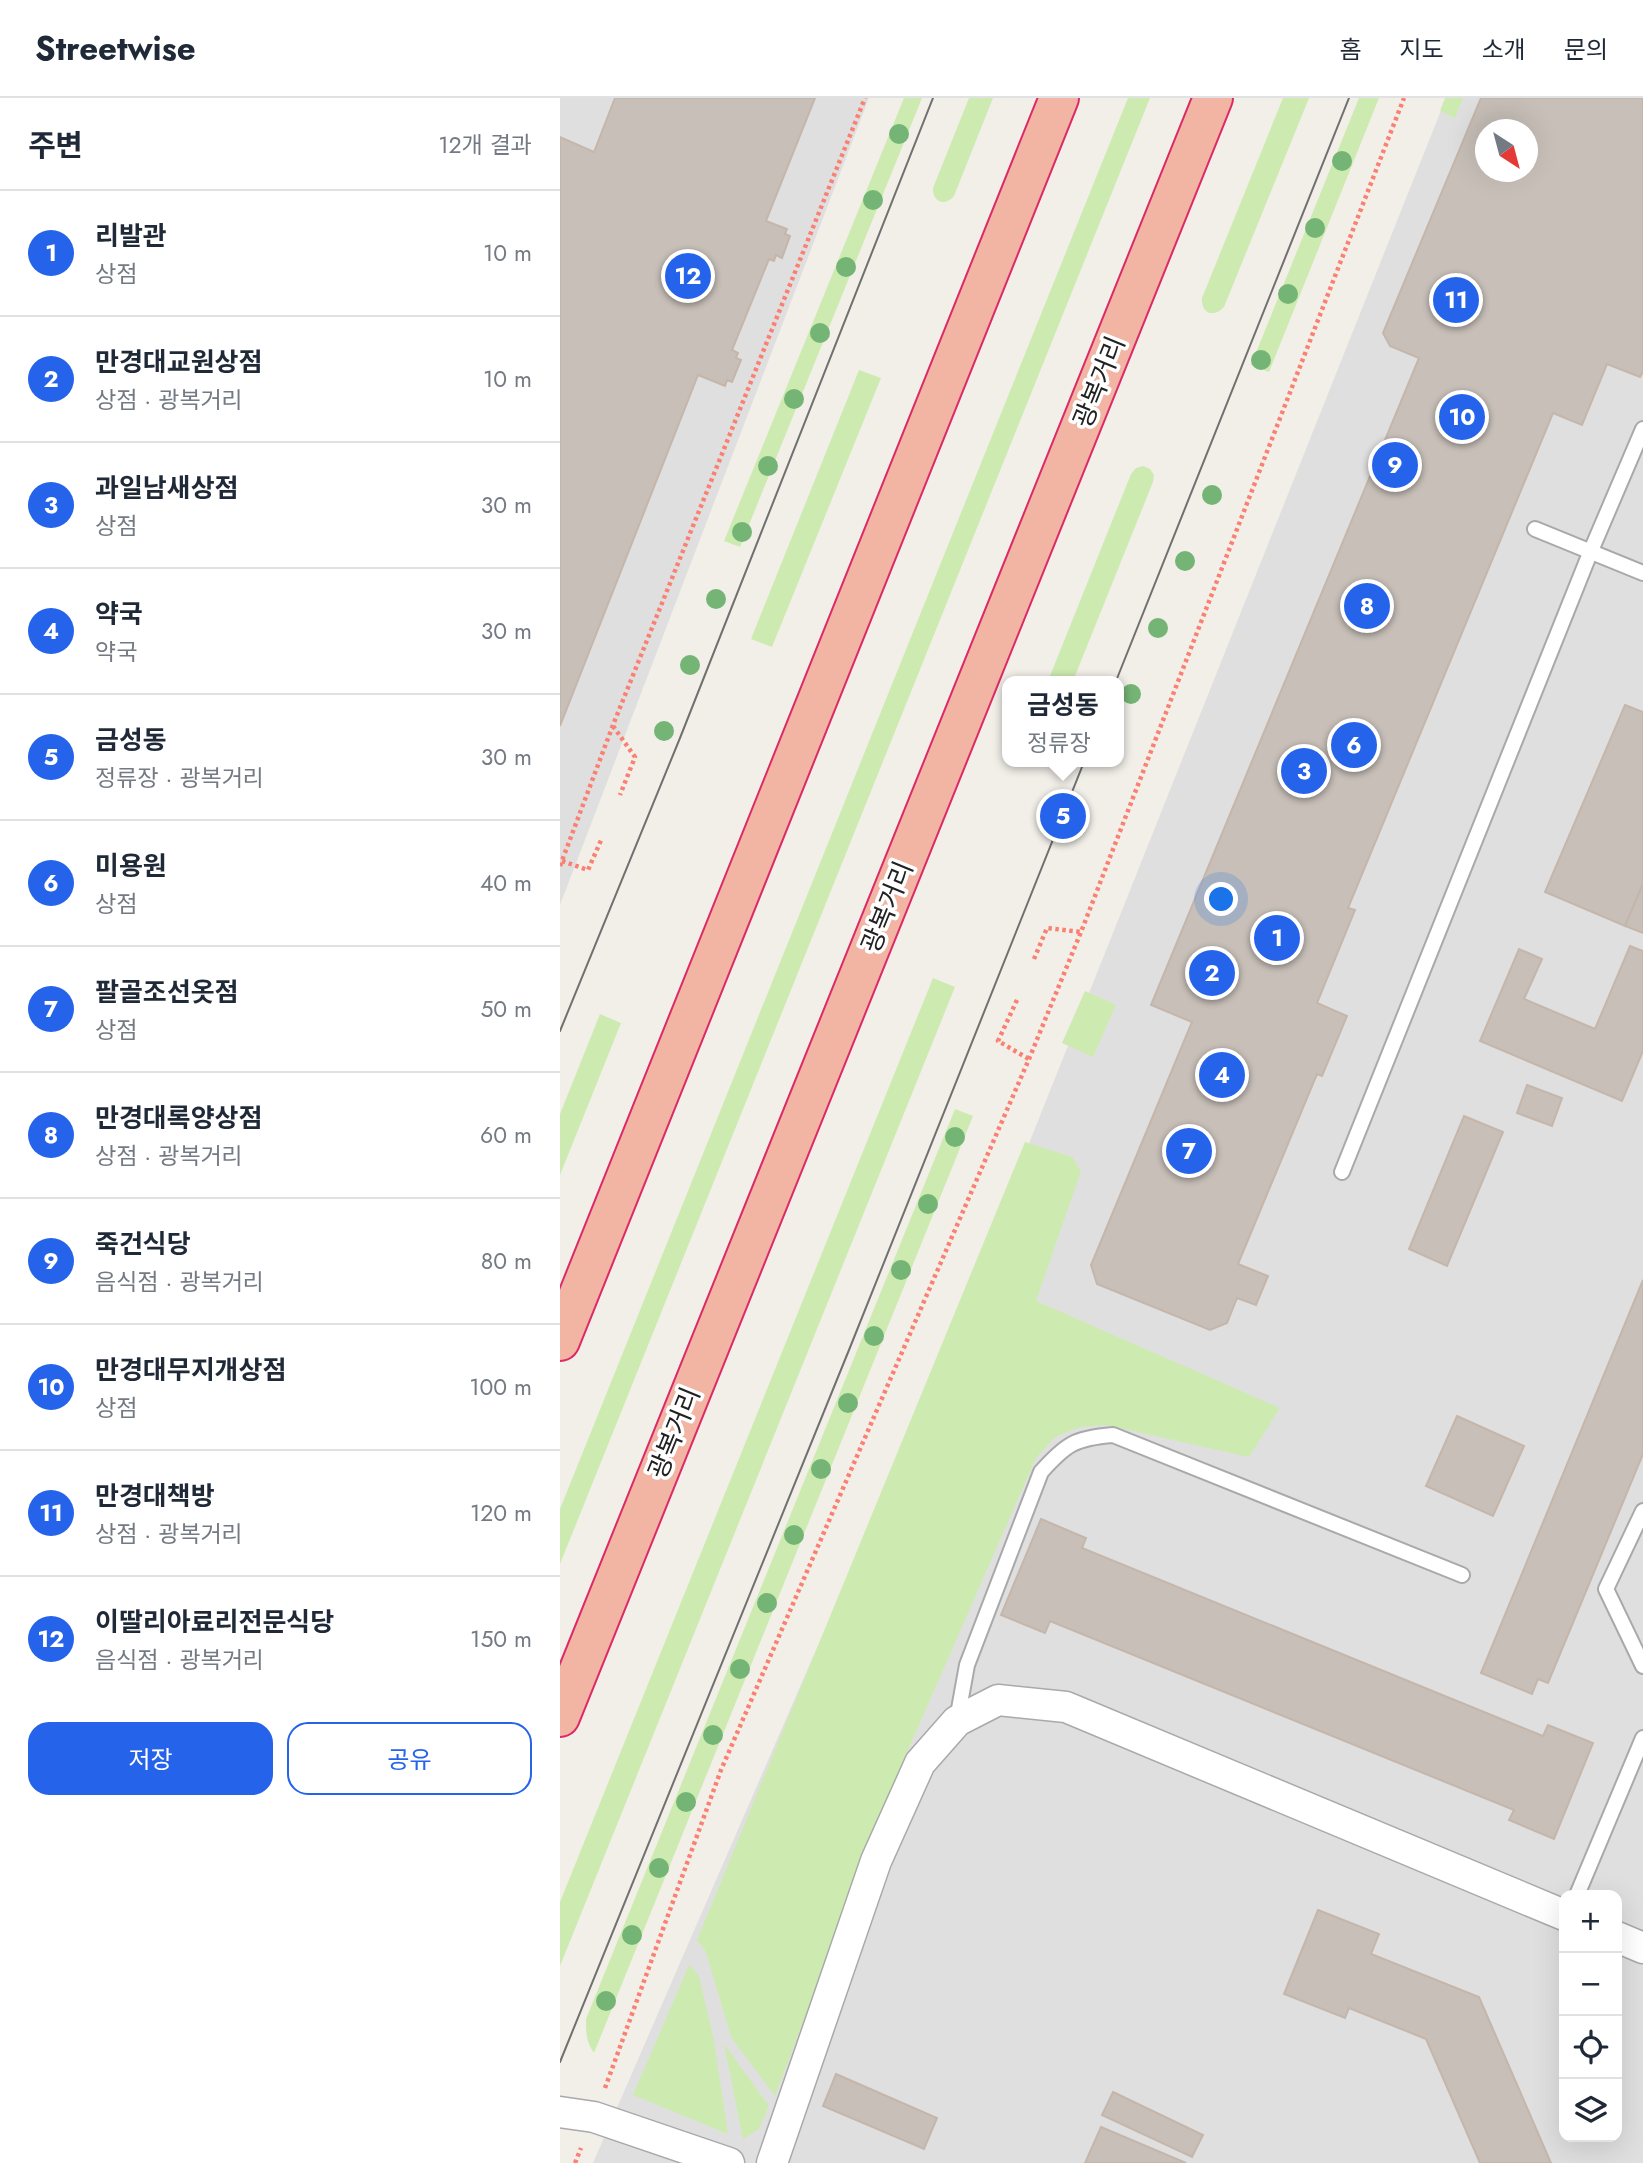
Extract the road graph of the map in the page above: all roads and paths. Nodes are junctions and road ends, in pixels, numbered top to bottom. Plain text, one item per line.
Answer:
1 (865, 98) edge
2 (1059, 98) edge
3 (1213, 98) edge
4 (1404, 98) edge
5 (1643, 429) edge
6 (1535, 529) dead end
7 (1590, 553) junction
8 (1643, 573) edge
9 (613, 725) junction
10 (620, 795) dead end
11 (602, 838) dead end
12 (561, 863) edge
13 (1081, 932) junction
14 (1034, 959) dead end
15 (1017, 1000) dead end
16 (1029, 1059) junction
17 (1342, 1172) dead end
18 (560, 1341) edge
19 (1643, 1511) edge
20 (1462, 1575) dead end
21 (1643, 1666) edge
22 (560, 1717) edge
23 (957, 1721) junction
24 (1643, 1738) edge
25 (1579, 1890) edge
26 (1559, 1913) edge
27 (1622, 1939) edge
28 (1643, 1948) edge
29 (560, 2112) edge
30 (594, 2117) junction
31 (575, 2163) edge
32 (729, 2163) edge
33 (772, 2163) edge

1 - 9 path
2 - 18 highway
3 - 22 highway, 광복거리
4 - 13 path
5 - 7 lane
6 - 7 lane
7 - 8 lane
7 - 17 lane
9 - 10 path
9 - 12 path
11 - 12 path
13 - 14 path
13 - 16 path
15 - 16 path
16 - 30 path
19 - 21 lane
20 - 23 lane
23 - 26 street
23 - 33 street
24 - 25 lane
27 - 28 street
29 - 30 street
30 - 31 path
30 - 32 street

